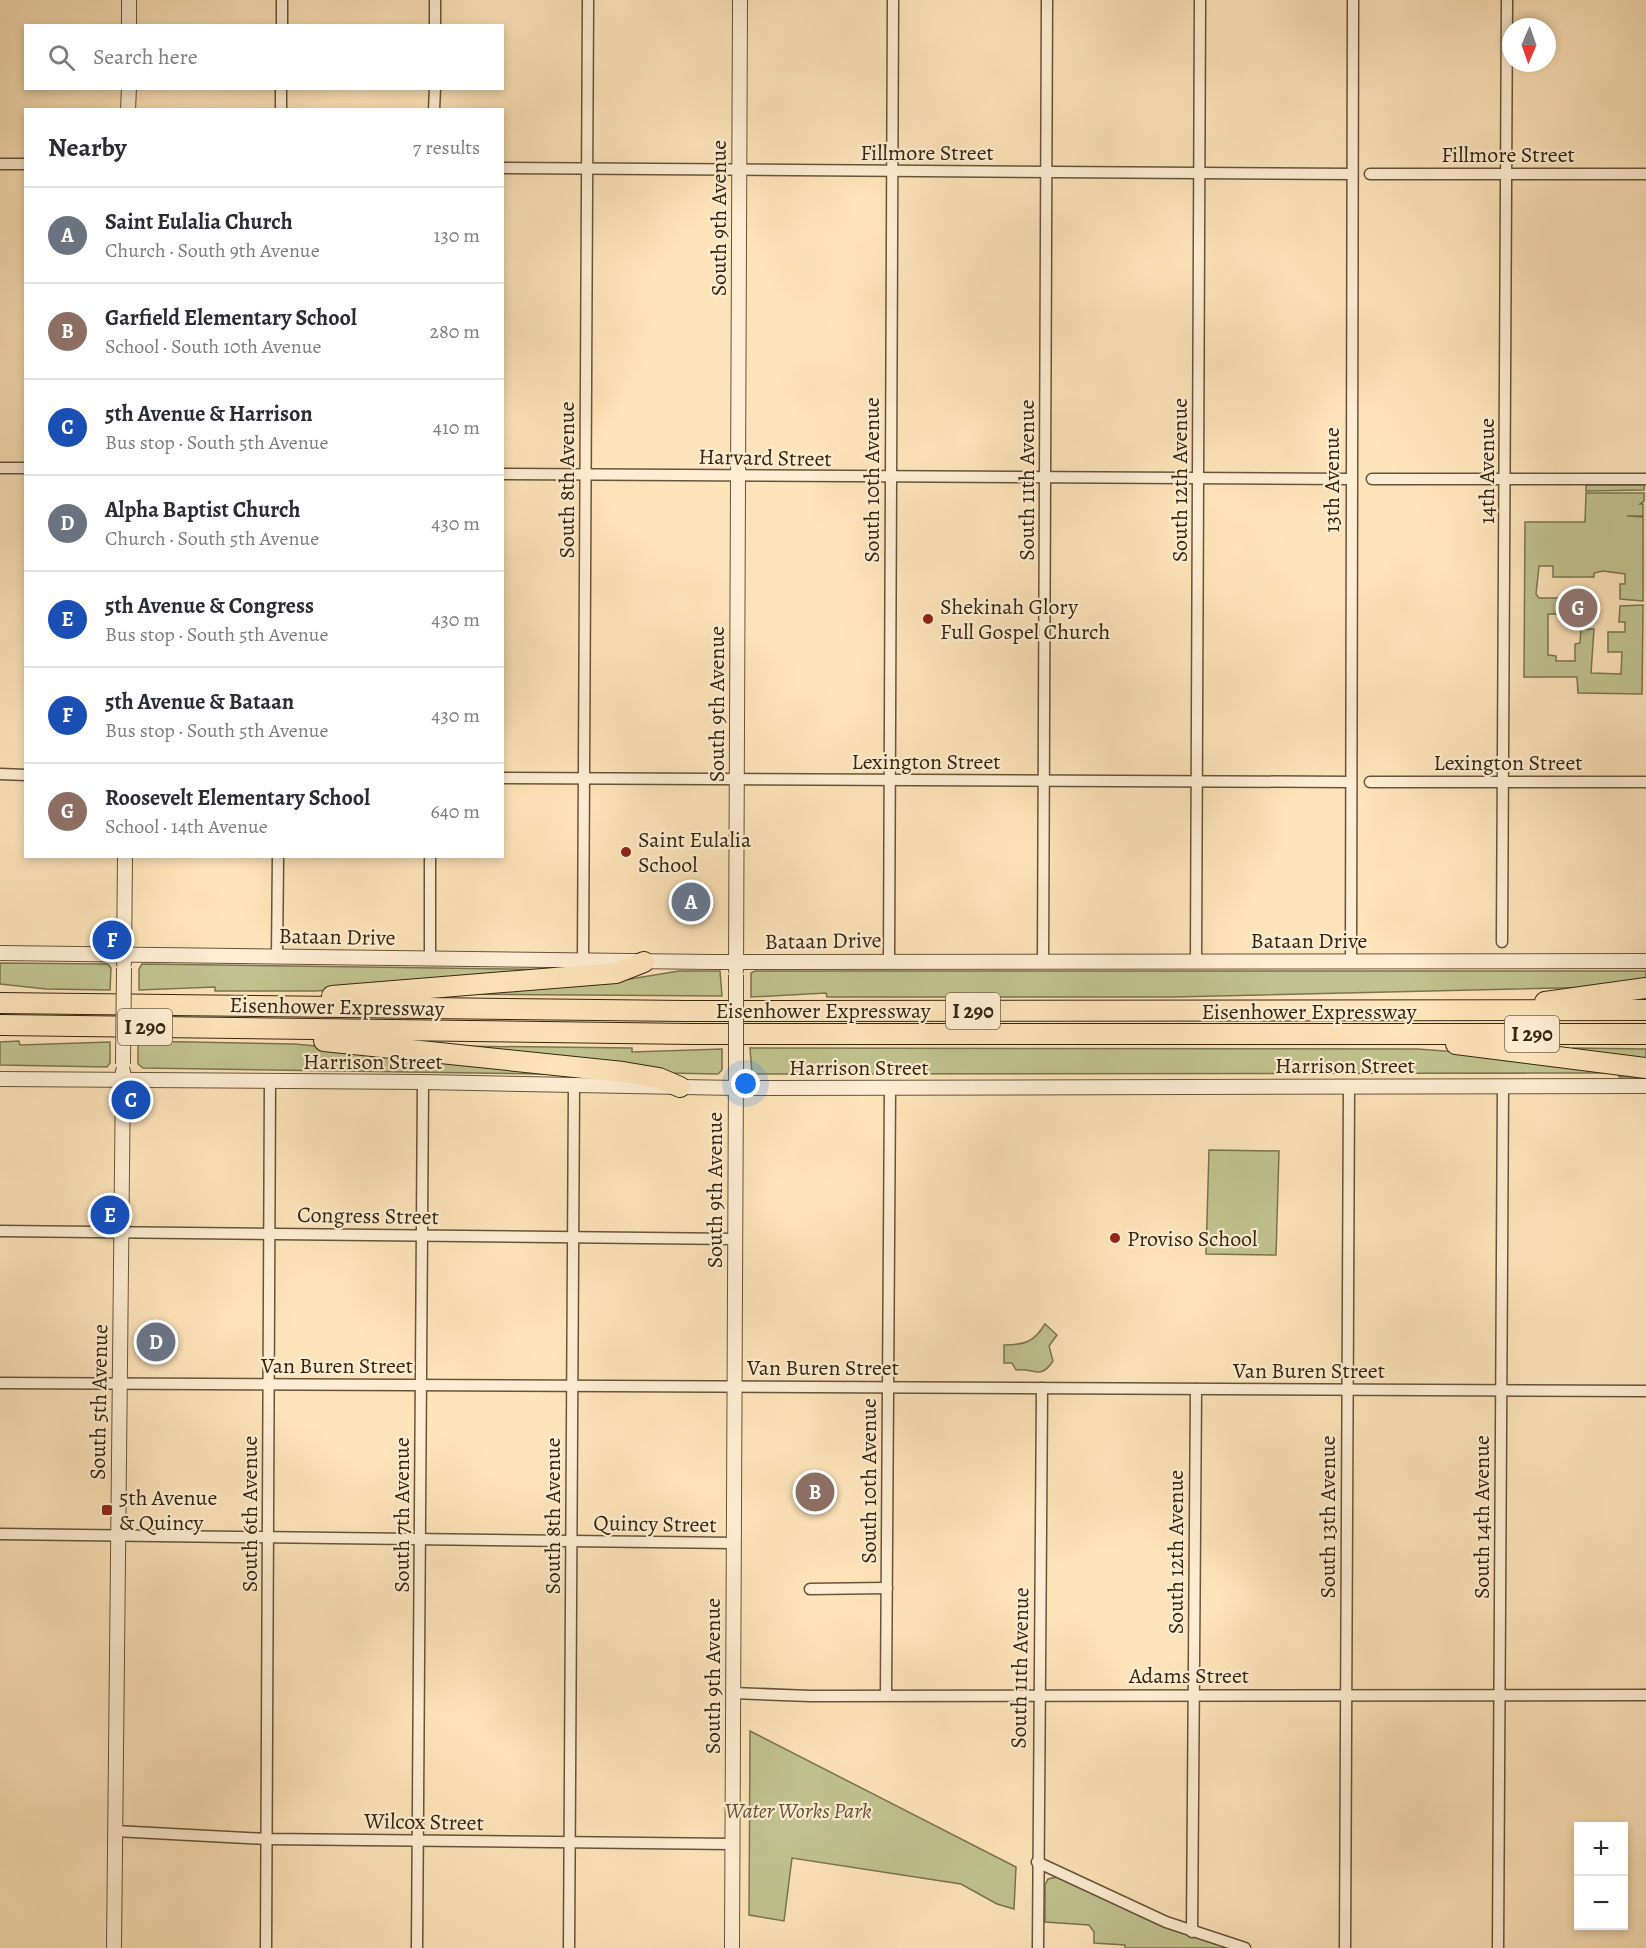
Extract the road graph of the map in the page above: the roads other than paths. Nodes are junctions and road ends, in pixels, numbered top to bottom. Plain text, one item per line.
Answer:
1 (129, 0) edge
2 (282, 0) edge
3 (435, 0) edge
4 (588, 0) edge
5 (740, 0) edge
6 (893, 0) edge
7 (1047, 0) edge
8 (1200, 0) edge
9 (1353, 0) edge
10 (1507, 0) edge
11 (129, 24) edge
12 (282, 24) edge
13 (435, 24) edge
14 (129, 90) edge
15 (281, 90) edge
16 (435, 90) edge
17 (128, 108) edge
18 (281, 108) edge
19 (434, 108) edge
20 (0, 164) edge
21 (24, 165) edge
22 (504, 168) edge
23 (587, 169) junction
24 (739, 170) junction
25 (892, 171) junction
26 (1046, 172) junction
27 (1199, 173) junction
28 (1352, 174) junction
29 (1370, 174) dead end
30 (1506, 174) junction
31 (1646, 174) edge
32 (0, 468) edge
33 (24, 468) edge
34 (504, 474) edge
35 (586, 475) junction
36 (738, 476) junction
37 (891, 478) junction
38 (1046, 478) junction
39 (1198, 478) junction
40 (1350, 479) junction
41 (1372, 479) dead end
42 (1506, 479) junction
43 (1646, 479) edge
44 (0, 774) edge
45 (24, 774) edge
46 (504, 778) edge
47 (584, 779) junction
48 (1197, 780) junction
49 (736, 781) junction
50 (890, 781) junction
51 (1044, 781) junction
52 (1350, 782) junction
53 (1370, 782) dead end
54 (1504, 782) junction
55 (1646, 782) edge
56 (125, 858) edge
57 (278, 858) edge
58 (430, 858) edge
59 (1502, 942) dead end
60 (0, 954) edge
61 (277, 957) junction
62 (430, 959) junction
63 (889, 960) junction
64 (583, 961) junction
65 (1043, 961) junction
66 (1196, 961) junction
67 (1351, 961) junction
68 (1646, 961) edge
69 (124, 962) junction
70 (644, 962) junction
71 (736, 969) junction
72 (1646, 988) edge
73 (0, 989) edge
74 (0, 1003) edge
75 (49, 1003) junction
76 (299, 1006) junction
77 (1646, 1010) edge
78 (1518, 1011) junction
79 (2, 1026) edge
80 (284, 1030) junction
81 (1419, 1034) junction
82 (1646, 1034) edge
83 (1646, 1068) edge
84 (0, 1079) edge
85 (123, 1080) junction
86 (270, 1081) junction
87 (423, 1082) junction
88 (574, 1085) junction
89 (1348, 1086) junction
90 (1503, 1086) junction
91 (1646, 1086) edge
92 (680, 1087) junction
93 (736, 1088) junction
94 (890, 1088) junction
95 (0, 1231) edge
96 (121, 1232) junction
97 (270, 1234) junction
98 (422, 1236) junction
99 (573, 1237) junction
100 (735, 1239) junction
101 (0, 1383) edge
102 (119, 1384) junction
103 (269, 1384) junction
104 (421, 1385) junction
105 (572, 1386) junction
106 (734, 1387) junction
107 (888, 1387) junction
108 (1042, 1388) junction
109 (1196, 1389) junction
110 (1347, 1389) junction
111 (1501, 1390) junction
112 (1646, 1391) edge
113 (0, 1534) edge
114 (117, 1536) junction
115 (268, 1538) junction
116 (420, 1539) junction
117 (571, 1541) junction
118 (734, 1544) junction
119 (887, 1588) junction
120 (810, 1589) dead end
121 (733, 1693) junction
122 (1347, 1694) junction
123 (886, 1695) junction
124 (1039, 1695) junction
125 (1194, 1695) junction
126 (1500, 1695) junction
127 (1646, 1695) edge
128 (115, 1831) junction
129 (267, 1839) junction
130 (418, 1840) junction
131 (732, 1844) junction
132 (570, 1845) junction
133 (1037, 1862) junction
134 (1192, 1932) junction
135 (114, 1948) edge
136 (266, 1948) edge
137 (417, 1948) edge
138 (569, 1948) edge
139 (732, 1948) edge
140 (1038, 1948) edge
141 (1245, 1948) edge
142 (1345, 1948) edge
143 (1498, 1948) edge

1 - 11 street
2 - 12 street
3 - 13 street
4 - 23 street, South 8th Avenue
5 - 24 street, South 9th Avenue
6 - 25 street, South 10th Avenue
7 - 26 street, South 11th Avenue
8 - 27 street, South 12th Avenue
9 - 28 street, 13th Avenue
10 - 30 street, 14th Avenue
14 - 17 street
15 - 18 street
16 - 19 street
20 - 21 street
22 - 23 street, Fillmore Street
23 - 24 street, Fillmore Street
23 - 35 street, South 8th Avenue
24 - 25 street, Fillmore Street
24 - 36 street, South 9th Avenue
25 - 26 street, Fillmore Street
25 - 37 street, South 10th Avenue
26 - 27 street, Fillmore Street
26 - 38 street, South 11th Avenue
27 - 28 street, Fillmore Street
27 - 39 street, South 12th Avenue
28 - 40 street, 13th Avenue
29 - 30 street, Fillmore Street
30 - 31 street, Fillmore Street
30 - 42 street, 14th Avenue
32 - 33 street
34 - 35 street, Harvard Street
35 - 36 street, Harvard Street
35 - 47 street, South 8th Avenue
36 - 37 street, Harvard Street
36 - 49 street, South 9th Avenue
37 - 38 street, Harvard Street
37 - 50 street, South 10th Avenue
38 - 39 street, Harvard Street
38 - 51 street, South 11th Avenue
39 - 40 street, Harvard Street
39 - 48 street, South 12th Avenue
40 - 52 street, 13th Avenue
41 - 42 street
42 - 43 street
42 - 54 street, 14th Avenue
44 - 45 street
46 - 47 street, Lexington Street
47 - 49 street, Lexington Street
47 - 64 street, South 8th Avenue
48 - 51 street, Lexington Street
48 - 52 street, Lexington Street
48 - 66 street, South 12th Avenue
49 - 50 street, Lexington Street
49 - 71 street, South 9th Avenue
50 - 51 street, Lexington Street
50 - 63 street, South 10th Avenue
51 - 65 street, South 11th Avenue
52 - 67 street, 13th Avenue
53 - 54 street, Lexington Street
54 - 55 street, Lexington Street
54 - 59 street, 14th Avenue
56 - 69 street, South 5th Avenue
57 - 61 street
58 - 62 street
60 - 69 street, Bataan Drive
61 - 62 street, Bataan Drive
61 - 69 street, Bataan Drive
62 - 64 street, Bataan Drive
63 - 65 street, Bataan Drive
63 - 71 street, Bataan Drive
64 - 70 street, Bataan Drive
65 - 66 street, Bataan Drive
66 - 67 street, Bataan Drive
67 - 68 street, Bataan Drive
69 - 85 street, South 5th Avenue, bridge
70 - 71 street, Bataan Drive
70 - 76 highway
71 - 93 street, South 9th Avenue, bridge
72 - 78 highway
73 - 75 highway
74 - 75 highway, Eisenhower Expressway / I 290
75 - 76 highway, Eisenhower Expressway / I 290
76 - 78 highway, Eisenhower Expressway / I 290
77 - 78 highway, Eisenhower Expressway / I 290
79 - 80 highway, Eisenhower Expressway / I 290
80 - 81 highway, Eisenhower Expressway / I 290
80 - 92 highway
81 - 82 highway, Eisenhower Expressway / I 290
81 - 83 highway
84 - 85 street, Harrison Street
85 - 86 street, Harrison Street
85 - 96 street, South 5th Avenue
86 - 87 street, Harrison Street
86 - 97 street, South 6th Avenue
87 - 88 street, Harrison Street
87 - 98 street, South 7th Avenue
88 - 92 street, Harrison Street
88 - 99 street, South 8th Avenue
89 - 90 street, Harrison Street
89 - 94 street, Harrison Street
89 - 110 street, South 13th Avenue
90 - 91 street, Harrison Street
90 - 111 street, South 14th Avenue
92 - 93 street, Harrison Street
93 - 94 street, Harrison Street
93 - 100 street, South 9th Avenue
94 - 107 street, South 10th Avenue
95 - 96 street, Congress Street
96 - 97 street, Congress Street
96 - 102 street, South 5th Avenue
97 - 98 street, Congress Street
97 - 103 street, South 6th Avenue
98 - 99 street, Congress Street
98 - 104 street, South 7th Avenue
99 - 100 street, Congress Street
99 - 105 street, South 8th Avenue
100 - 106 street, South 9th Avenue
101 - 102 street, Van Buren Street
102 - 103 street, Van Buren Street
102 - 114 street, South 5th Avenue
103 - 104 street, Van Buren Street
103 - 115 street, South 6th Avenue
104 - 105 street, Van Buren Street
104 - 116 street, South 7th Avenue
105 - 106 street, Van Buren Street
105 - 117 street, South 8th Avenue
106 - 107 street, Van Buren Street
106 - 118 street, South 9th Avenue
107 - 108 street, Van Buren Street
107 - 119 street, South 10th Avenue
108 - 109 street, Van Buren Street
108 - 124 street, South 11th Avenue
109 - 110 street, Van Buren Street
109 - 125 street, South 12th Avenue
110 - 111 street, Van Buren Street
110 - 122 street, South 13th Avenue
111 - 112 street, Van Buren Street
111 - 126 street, South 14th Avenue
113 - 114 street, Quincy Street
114 - 115 street, Quincy Street
114 - 128 street, South 5th Avenue
115 - 116 street, Quincy Street
115 - 129 street, South 6th Avenue
116 - 117 street, Quincy Street
116 - 130 street, South 7th Avenue
117 - 118 street, Quincy Street
117 - 132 street, South 8th Avenue
118 - 121 street, South 9th Avenue
119 - 120 street
119 - 123 street, South 10th Avenue
121 - 123 street, Adams Street
121 - 131 street, South 9th Avenue
122 - 125 street, Adams Street
122 - 126 street, Adams Street
122 - 142 street, South 13th Avenue
123 - 124 street, Adams Street
124 - 125 street, Adams Street
124 - 133 street, South 11th Avenue
125 - 134 street, South 12th Avenue
126 - 127 street, Adams Street
126 - 143 street, South 14th Avenue
128 - 129 street, Wilcox Street
128 - 135 street, South 5th Avenue
129 - 130 street, Wilcox Street
129 - 136 street, South 6th Avenue
130 - 132 street, Wilcox Street
130 - 137 street, South 7th Avenue
131 - 132 street, Wilcox Street
131 - 139 street, South 9th Avenue
132 - 138 street, South 8th Avenue
133 - 134 street
133 - 140 street, South 11th Avenue
134 - 141 street

